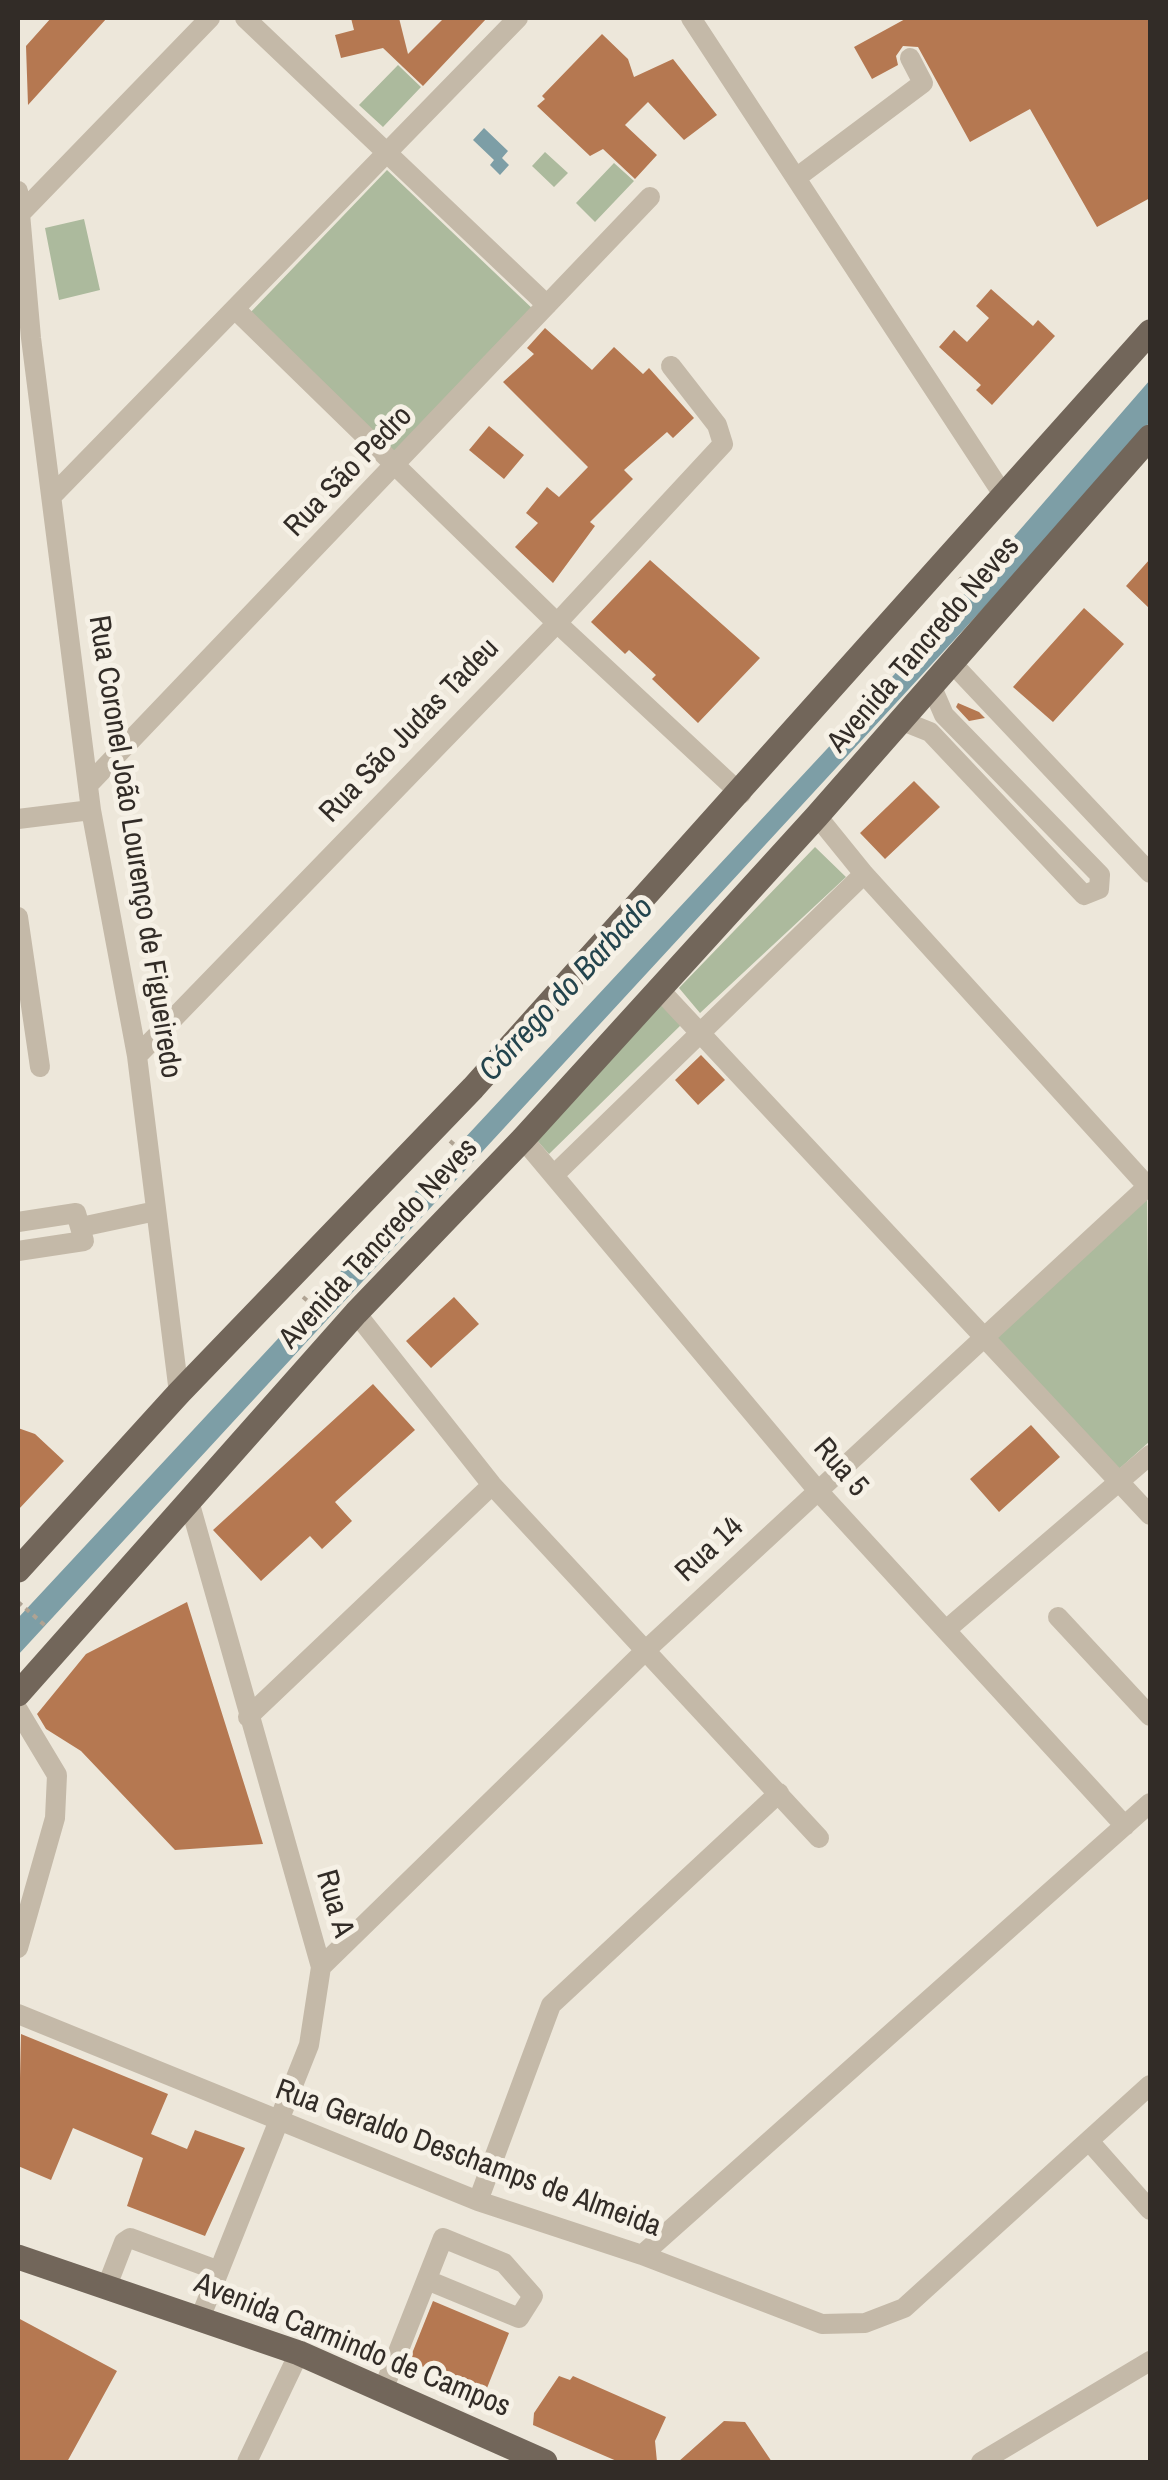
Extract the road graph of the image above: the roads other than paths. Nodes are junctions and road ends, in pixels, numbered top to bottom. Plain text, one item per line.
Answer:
1 (210, 18) edge
2 (245, 18) edge
3 (518, 18) edge
4 (692, 18) edge
5 (910, 58) dead end
6 (389, 154) junction
7 (796, 178) junction
8 (18, 190) edge
9 (650, 197) dead end
10 (20, 214) junction
11 (547, 306) junction
12 (236, 310) junction
13 (1150, 333) edge
14 (24, 338) edge
15 (671, 366) dead end
16 (1150, 436) edge
17 (396, 468) junction
18 (52, 496) junction
19 (1004, 496) junction
20 (556, 624) junction
21 (951, 662) junction
22 (931, 685) junction
23 (900, 720) junction
24 (88, 785) junction
25 (741, 794) junction
26 (92, 810) junction
27 (817, 816) junction
28 (18, 819) edge
29 (864, 874) junction
30 (1150, 874) edge
31 (18, 917) edge
32 (660, 990) junction
33 (24, 1026) edge
34 (699, 1032) junction
35 (137, 1056) junction
36 (40, 1067) dead end
37 (522, 1139) junction
38 (556, 1173) junction
39 (1149, 1188) edge
40 (156, 1211) junction
41 (18, 1222) edge
42 (81, 1227) junction
43 (18, 1251) edge
44 (356, 1313) junction
45 (988, 1338) junction
46 (179, 1393) junction
47 (1150, 1454) edge
48 (1121, 1482) junction
49 (492, 1485) junction
50 (818, 1492) junction
51 (188, 1501) junction
52 (1150, 1515) edge
53 (18, 1570) edge
54 (1058, 1617) dead end
55 (946, 1630) junction
56 (646, 1650) junction
57 (18, 1694) edge
58 (18, 1710) edge
59 (1150, 1716) edge
60 (248, 1717) junction
61 (779, 1793) junction
62 (1150, 1804) edge
63 (1125, 1826) junction
64 (820, 1838) dead end
65 (18, 1948) edge
66 (321, 1967) junction
67 (18, 2014) edge
68 (1150, 2086) edge
69 (280, 2122) junction
70 (1089, 2141) junction
71 (478, 2201) junction
72 (1150, 2210) edge
73 (642, 2255) junction
74 (19, 2259) edge
75 (219, 2271) junction
76 (426, 2280) junction
77 (106, 2286) junction
78 (201, 2316) junction
79 (299, 2353) junction
80 (1150, 2361) edge
81 (382, 2390) junction
82 (247, 2462) edge
83 (546, 2462) edge
84 (981, 2462) edge

1 - 10 street
2 - 6 street
3 - 6 street
4 - 7 street
5 - 7 street
6 - 11 street
6 - 12 street
7 - 19 street
8 - 10 street, Rua Coronel João Lourenço de Figueiredo
9 - 11 street, Rua São Pedro
10 - 14 street, Rua Coronel João Lourenço de Figueiredo
11 - 17 street, Rua São Pedro
12 - 17 street
12 - 18 street
13 - 19 main road, Avenida Tancredo Neves
14 - 18 street, Rua Coronel João Lourenço de Figueiredo
15 - 20 street, Rua São Judas Tadeu
16 - 21 main road, Avenida Tancredo Neves
17 - 20 street
17 - 24 street, Rua São Pedro
18 - 24 street, Rua Coronel João Lourenço de Figueiredo
19 - 25 main road, Avenida Tancredo Neves
20 - 25 street
20 - 35 street, Rua São Judas Tadeu
21 - 22 main road, Avenida Tancredo Neves
21 - 30 street
22 - 23 main road, Avenida Tancredo Neves
22 - 23 street
23 - 27 main road, Avenida Tancredo Neves
24 - 26 street, Rua Coronel João Lourenço de Figueiredo
25 - 46 main road, Avenida Tancredo Neves
26 - 28 street
26 - 35 street, Rua Coronel João Lourenço de Figueiredo
27 - 29 street
27 - 32 main road, Avenida Tancredo Neves
29 - 34 street
29 - 39 street
31 - 33 street
32 - 34 street
32 - 37 main road, Avenida Tancredo Neves
33 - 36 street
34 - 38 street
34 - 45 street
35 - 40 street, Rua Coronel João Lourenço de Figueiredo
37 - 38 street, Rua 5
37 - 44 main road, Avenida Tancredo Neves
38 - 50 street, Rua 5
39 - 45 street, Rua 14
40 - 42 street
40 - 46 street, Rua Coronel João Lourenço de Figueiredo
41 - 42 street
42 - 43 street
44 - 49 street
44 - 51 main road, Avenida Tancredo Neves
45 - 48 street
45 - 50 street, Rua 14
46 - 53 main road, Avenida Tancredo Neves
47 - 48 street
48 - 52 street
48 - 55 street
49 - 56 street
49 - 60 street
50 - 55 street, Rua 5
50 - 56 street, Rua 14
51 - 57 main road, Avenida Tancredo Neves
51 - 60 street, Rua A
54 - 59 street
55 - 63 street, Rua 5
56 - 61 street
56 - 66 street, Rua 14
58 - 65 street
60 - 66 street, Rua A
61 - 64 street
61 - 71 street
62 - 63 street
63 - 73 street
66 - 69 street, Rua A
67 - 69 street, Rua Geraldo Deschamps de Almeida
68 - 70 street
69 - 71 street, Rua Geraldo Deschamps de Almeida
69 - 75 street, Rua A
70 - 72 street
70 - 73 street, Rua Geraldo Deschamps de Almeida
71 - 73 street, Rua Geraldo Deschamps de Almeida
74 - 77 main road, Avenida Carmindo de Campos
75 - 77 street
75 - 78 street, Rua A
76 - 76 street
76 - 81 street
77 - 78 main road, Avenida Carmindo de Campos
78 - 79 main road, Avenida Carmindo de Campos
79 - 81 main road, Avenida Carmindo de Campos
79 - 82 street
80 - 84 street
81 - 83 main road, Avenida Carmindo de Campos

